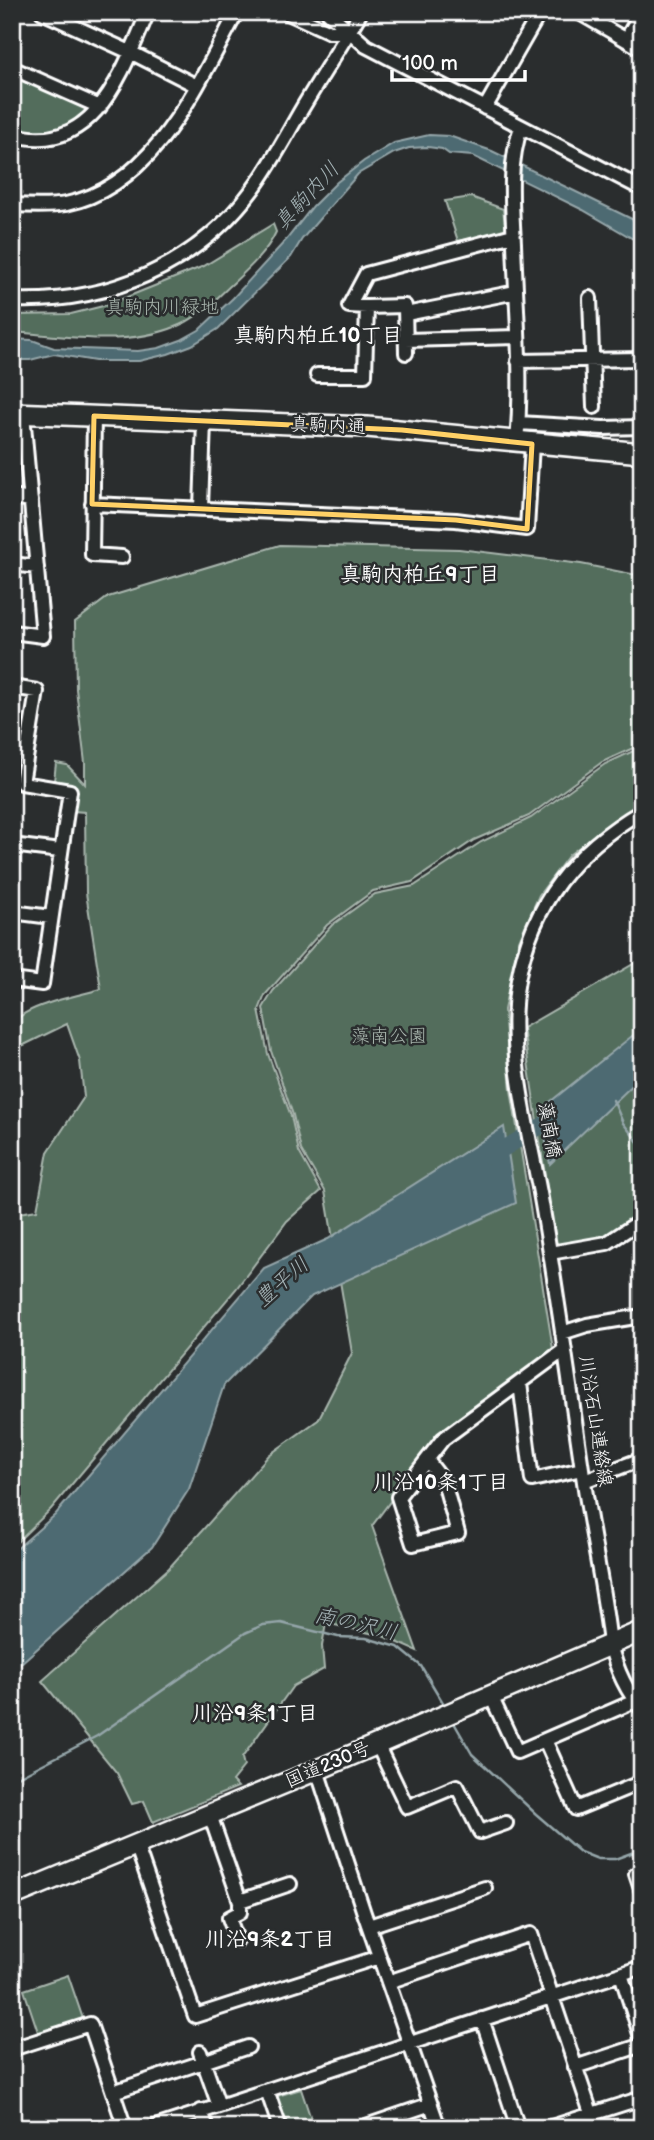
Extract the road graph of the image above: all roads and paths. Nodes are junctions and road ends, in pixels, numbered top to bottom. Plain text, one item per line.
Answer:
1 (42, 12) edge
2 (148, 12) edge
3 (237, 12) edge
4 (286, 12) edge
5 (328, 12) edge
6 (361, 12) edge
7 (540, 12) edge
8 (578, 12) edge
9 (641, 12) edge
10 (349, 32) junction
11 (626, 40) junction
12 (642, 49) edge
13 (130, 52) junction
14 (12, 68) edge
15 (197, 86) junction
16 (100, 107) junction
17 (485, 108) junction
18 (521, 127) junction
19 (12, 134) edge
20 (642, 190) edge
21 (12, 205) edge
22 (513, 235) junction
23 (516, 292) junction
24 (590, 298) dead end
25 (12, 300) edge
26 (367, 307) junction
27 (406, 314) junction
28 (517, 337) junction
29 (642, 359) edge
30 (593, 360) junction
31 (518, 361) junction
32 (317, 375) dead end
33 (594, 407) dead end
34 (18, 413) edge
35 (94, 416) junction
36 (204, 421) junction
37 (642, 427) edge
38 (523, 436) junction
39 (642, 453) edge
40 (12, 497) edge
41 (31, 500) junction
42 (92, 504) junction
43 (201, 508) junction
44 (122, 557) dead end
45 (12, 564) edge
46 (37, 567) junction
47 (12, 632) edge
48 (12, 687) edge
49 (17, 782) edge
50 (642, 811) edge
51 (12, 845) edge
52 (60, 852) junction
53 (12, 912) edge
54 (51, 917) junction
55 (12, 981) edge
56 (542, 1204) joint
57 (642, 1220) edge
58 (550, 1253) junction
59 (642, 1316) edge
60 (562, 1333) junction
61 (564, 1350) junction
62 (520, 1383) junction
63 (642, 1459) edge
64 (426, 1460) junction
65 (583, 1475) junction
66 (642, 1631) edge
67 (610, 1644) junction
68 (491, 1696) junction
69 (638, 1705) edge
70 (545, 1740) junction
71 (377, 1744) junction
72 (317, 1770) junction
73 (642, 1782) edge
74 (210, 1815) junction
75 (506, 1823) dead end
76 (136, 1844) junction
77 (636, 1874) dead end
78 (289, 1884) dead end
79 (485, 1888) dead end
80 (642, 1892) edge
81 (14, 1897) edge
82 (240, 1902) junction
83 (369, 1926) junction
84 (237, 1940) dead end
85 (379, 1957) junction
86 (642, 1967) edge
87 (621, 1974) junction
88 (388, 1982) junction
89 (552, 1996) junction
90 (482, 2019) junction
91 (642, 2042) edge
92 (410, 2043) junction
93 (248, 2047) dead end
94 (12, 2049) edge
95 (202, 2057) junction
96 (576, 2067) junction
97 (267, 2090) junction
98 (113, 2092) junction
99 (642, 2098) edge
100 (430, 2104) junction
101 (219, 2106) junction
102 (201, 2111) junction
103 (591, 2114) junction
104 (369, 2126) edge
105 (125, 2128) edge
106 (152, 2128) edge
107 (207, 2128) edge
108 (280, 2128) edge
109 (439, 2128) edge
110 (518, 2128) edge
111 (548, 2128) edge
112 (596, 2128) edge

1 - 13 street
2 - 13 street
3 - 15 street
4 - 10 street
5 - 10 street
6 - 10 street
7 - 17 street
8 - 11 street
9 - 11 street
10 - 17 street
10 - 25 street
11 - 12 street
13 - 15 street
13 - 16 street
14 - 16 street
15 - 21 street
16 - 19 street
17 - 18 street
18 - 20 street
18 - 22 street
22 - 23 street
22 - 26 street
23 - 27 street
23 - 28 street
24 - 30 street
26 - 27 street
26 - 32 street
27 - 28 street
28 - 31 street
29 - 30 street
30 - 31 street
30 - 33 street
31 - 38 street
34 - 35 highway, 真駒内通
34 - 41 street
35 - 36 highway, 真駒内通
35 - 42 street
36 - 38 highway, 真駒内通
36 - 43 street
37 - 38 street
38 - 39 highway, 真駒内通
38 - 43 street
40 - 41 street
41 - 46 street
42 - 43 street
42 - 44 street
45 - 46 street
46 - 47 street
48 - 49 street
49 - 52 street
50 - 56 street, 藻南橋
51 - 52 street
52 - 54 street
53 - 54 street
54 - 55 street
56 - 58 street, 川沿石山連絡線
57 - 58 street
58 - 60 street, 川沿石山連絡線
59 - 60 street
60 - 61 street, 川沿石山連絡線
61 - 62 street
61 - 65 street, 川沿石山連絡線
62 - 64 street
62 - 65 street
63 - 65 street
64 - 64 street
65 - 67 street, 川沿石山連絡線
66 - 67 highway, 国道230号
67 - 68 highway, 国道230号
67 - 69 street, 川沿石山連絡線
68 - 70 street
68 - 71 highway, 国道230号
69 - 70 street
70 - 73 street
71 - 72 highway, 国道230号
71 - 75 street
72 - 74 highway, 国道230号
72 - 83 street
74 - 76 highway, 国道230号
74 - 82 street
76 - 81 highway, 国道230号
76 - 85 street
77 - 80 street
78 - 82 street
79 - 83 street
82 - 84 street
83 - 85 street
85 - 88 street
86 - 87 street
87 - 89 street
87 - 91 street
88 - 89 street
88 - 92 street
89 - 90 street
89 - 96 street
90 - 92 street
90 - 110 street
91 - 96 street
92 - 97 street
92 - 100 street
93 - 95 street
94 - 98 street
95 - 98 street
95 - 101 street
96 - 103 street
97 - 101 street
97 - 108 street
98 - 105 street
99 - 103 street
100 - 104 street
100 - 109 street
101 - 102 street
102 - 106 street
102 - 107 street
103 - 111 street
103 - 112 street

